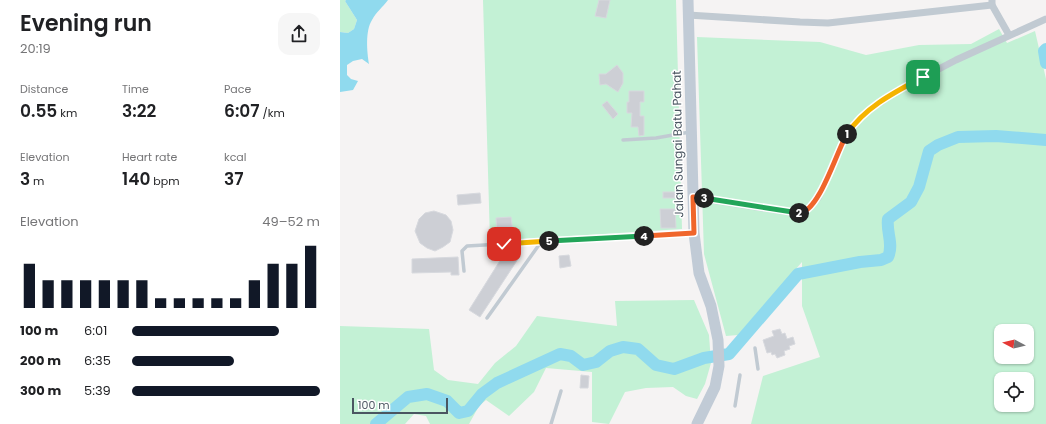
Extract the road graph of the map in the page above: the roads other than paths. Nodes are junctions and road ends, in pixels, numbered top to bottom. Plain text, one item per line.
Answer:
1 (688, 0) edge
2 (992, 3) edge
3 (688, 15) junction
4 (1046, 19) edge
5 (1009, 35) junction
6 (691, 131) junction
7 (623, 140) dead end
8 (693, 197) junction
9 (694, 233) junction
10 (541, 242) junction
11 (464, 271) dead end
12 (487, 318) dead end
13 (755, 348) dead end
14 (758, 369) dead end
15 (740, 375) dead end
16 (561, 391) dead end
17 (735, 406) dead end
18 (552, 424) edge
19 (697, 424) edge

1 - 3 street, Jalan Sungai Batu Pahat
2 - 3 street
2 - 5 street
3 - 6 street, Jalan Sungai Batu Pahat
4 - 5 street
5 - 8 street
6 - 7 lane
6 - 8 street, Jalan Sungai Batu Pahat
8 - 9 street, Jalan Sungai Batu Pahat
9 - 10 lane
9 - 19 street, Jalan Sungai Batu Pahat
10 - 11 lane
10 - 12 lane
13 - 14 lane
15 - 17 lane
16 - 18 lane

